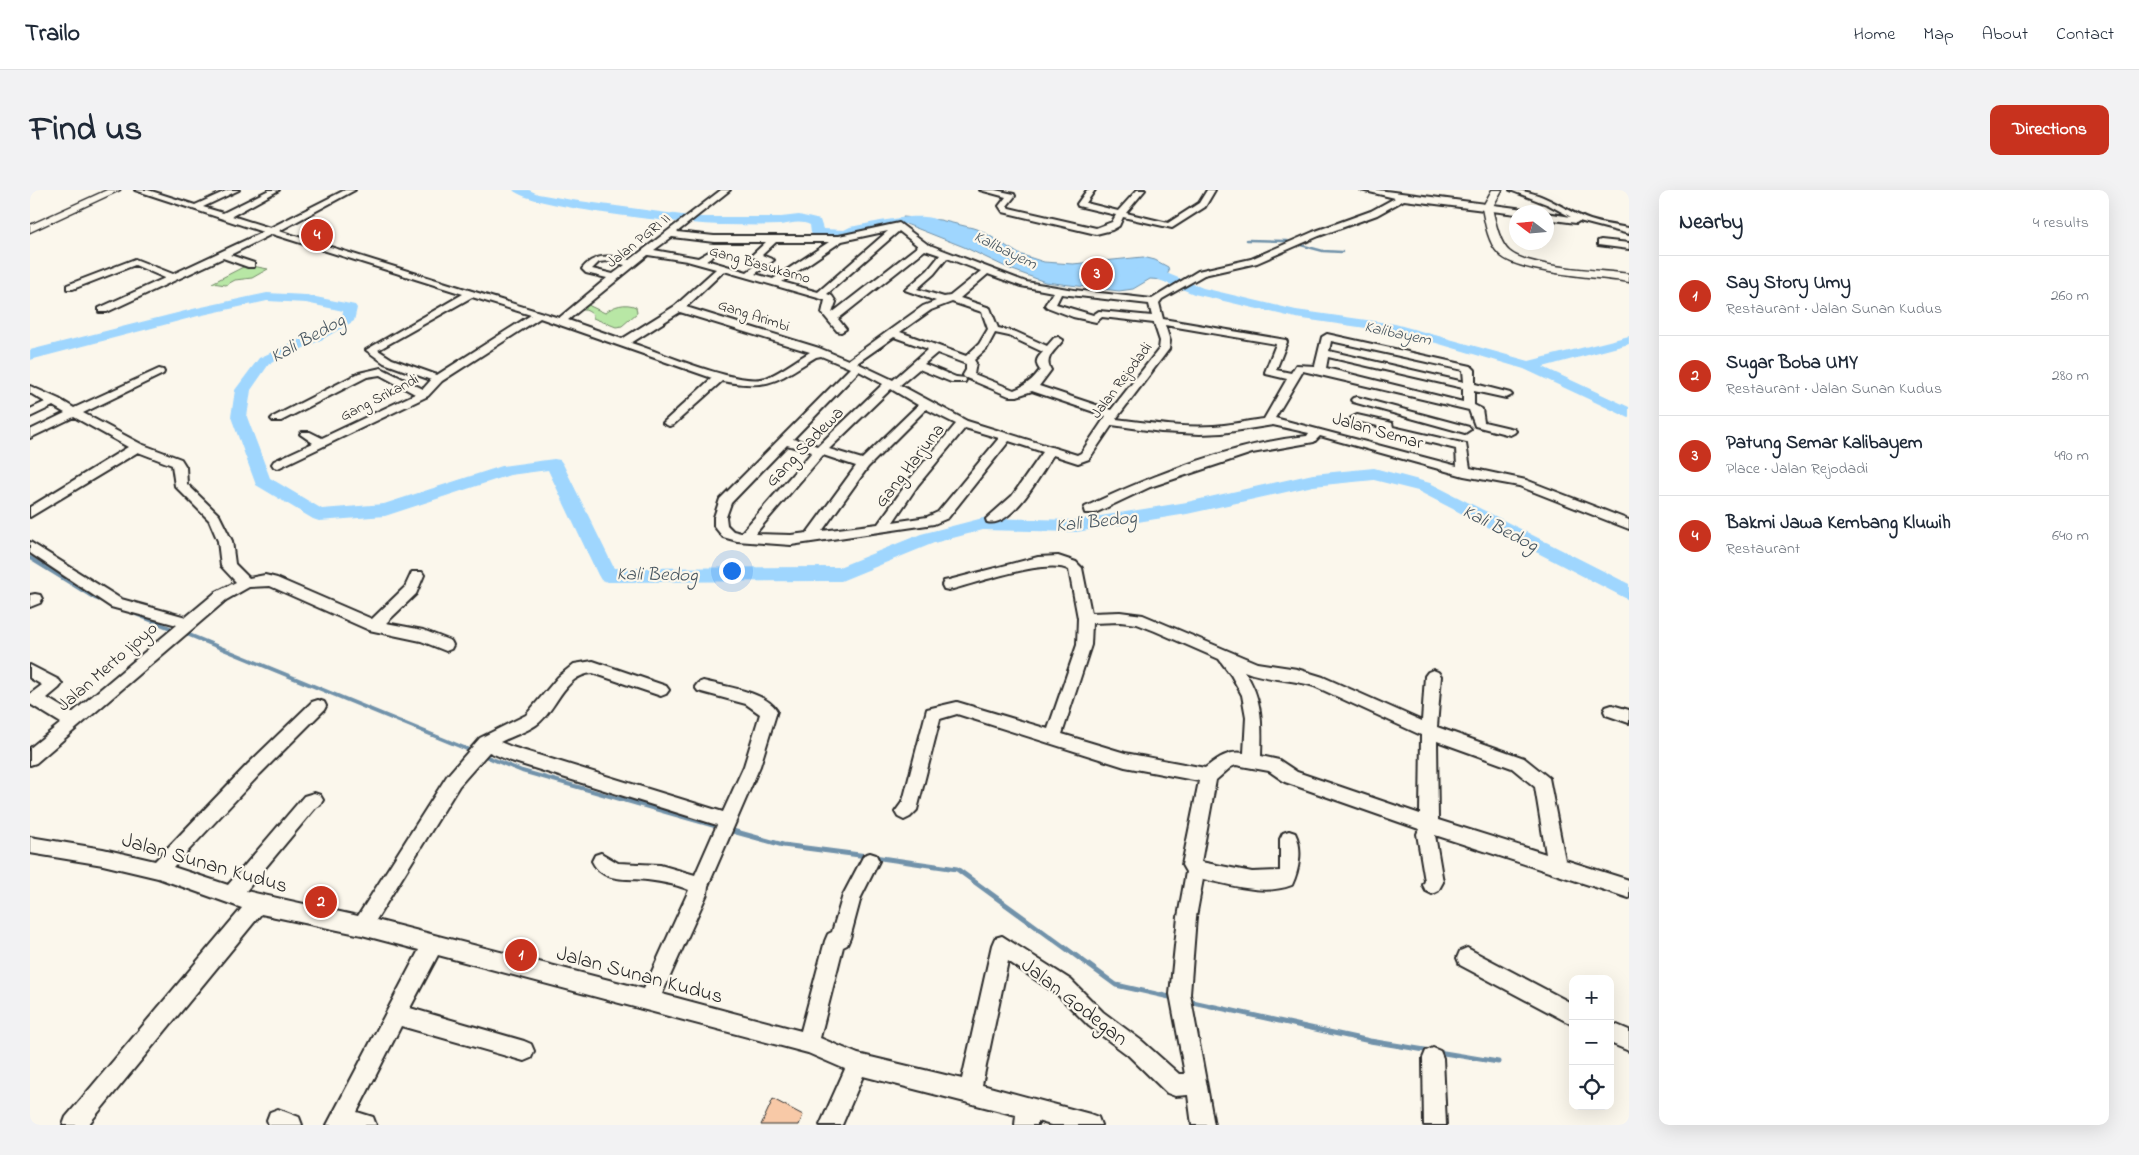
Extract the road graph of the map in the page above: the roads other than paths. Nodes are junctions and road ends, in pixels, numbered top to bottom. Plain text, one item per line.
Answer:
1 (107, 190) edge
2 (115, 190) edge
3 (235, 190) edge
4 (275, 190) edge
5 (351, 190) edge
6 (984, 190) edge
7 (1091, 190) edge
8 (1141, 190) edge
9 (1211, 190) edge
10 (1365, 190) edge
11 (1497, 190) edge
12 (1514, 190) edge
13 (146, 191) edge
14 (998, 191) edge
15 (724, 192) edge
16 (1403, 197) junction
17 (195, 208) junction
18 (1487, 208) junction
19 (1509, 210) edge
20 (1121, 213) junction
21 (225, 216) junction
22 (1554, 217) edge
23 (1587, 222) junction
24 (30, 225) edge
25 (899, 226) junction
26 (30, 229) edge
27 (273, 231) junction
28 (1629, 231) edge
29 (669, 234) junction
30 (775, 238) junction
31 (839, 239) junction
32 (1600, 243) dead end
33 (924, 246) junction
34 (1629, 246) edge
35 (646, 252) junction
36 (714, 252) dead end
37 (745, 252) dead end
38 (946, 253) junction
39 (222, 255) junction
40 (756, 256) junction
41 (698, 262) junction
42 (632, 264) junction
43 (251, 265) dead end
44 (723, 268) junction
45 (986, 271) junction
46 (748, 275) junction
47 (616, 277) junction
48 (173, 278) junction
49 (1629, 278) edge
50 (774, 283) junction
51 (70, 287) dead end
52 (122, 288) dead end
53 (1058, 290) junction
54 (471, 293) junction
55 (137, 295) junction
56 (819, 296) junction
57 (152, 299) dead end
58 (948, 299) junction
59 (1154, 302) junction
60 (679, 308) junction
61 (103, 310) dead end
62 (538, 315) junction
63 (831, 319) junction
64 (556, 320) junction
65 (1158, 320) junction
66 (841, 329) dead end
67 (994, 330) junction
68 (894, 333) junction
69 (1058, 340) dead end
70 (622, 344) junction
71 (936, 348) junction
72 (1050, 351) junction
73 (1402, 352) junction
74 (820, 353) junction
75 (1324, 353) junction
76 (967, 361) junction
77 (853, 365) junction
78 (918, 365) junction
79 (1320, 370) junction
80 (1398, 370) junction
81 (159, 372) dead end
82 (720, 377) junction
83 (1294, 377) junction
84 (438, 379) junction
85 (961, 380) dead end
86 (893, 384) junction
87 (1032, 386) junction
88 (1470, 386) junction
89 (30, 389) edge
90 (1396, 389) junction
91 (424, 394) junction
92 (1506, 395) dead end
93 (1357, 400) dead end
94 (55, 401) junction
95 (925, 404) junction
96 (1468, 406) junction
97 (1392, 408) junction
98 (73, 411) junction
99 (30, 414) edge
100 (1111, 418) junction
101 (1357, 418) dead end
102 (277, 419) dead end
103 (1268, 421) junction
104 (669, 423) dead end
105 (963, 423) junction
106 (1388, 427) junction
107 (1465, 429) dead end
108 (1316, 430) junction
109 (1510, 431) dead end
110 (30, 434) edge
111 (306, 434) dead end
112 (1005, 438) junction
113 (785, 440) junction
114 (320, 442) junction
115 (137, 447) junction
116 (1382, 450) junction
117 (820, 451) junction
118 (1049, 451) junction
119 (278, 464) dead end
120 (864, 464) junction
121 (1464, 472) junction
122 (1090, 510) dead end
123 (30, 514) edge
124 (992, 519) dead end
125 (1629, 525) edge
126 (882, 528) junction
127 (745, 536) junction
128 (812, 536) junction
129 (30, 546) edge
130 (417, 575) dead end
131 (246, 583) junction
132 (950, 585) dead end
133 (1085, 618) junction
134 (374, 626) junction
135 (182, 628) junction
136 (446, 645) dead end
137 (1224, 655) junction
138 (30, 671) edge
139 (1433, 676) dead end
140 (703, 687) dead end
141 (660, 690) dead end
142 (318, 706) dead end
143 (1612, 711) dead end
144 (1629, 717) edge
145 (73, 722) junction
146 (1429, 732) junction
147 (1053, 737) junction
148 (482, 747) junction
149 (30, 758) edge
150 (1252, 762) junction
151 (1208, 776) junction
152 (314, 800) dead end
153 (904, 812) dead end
154 (728, 821) junction
155 (1429, 826) junction
156 (1289, 840) dead end
157 (30, 845) edge
158 (601, 861) dead end
159 (870, 861) dead end
160 (1557, 866) junction
161 (1196, 869) junction
162 (158, 870) junction
163 (1432, 885) dead end
164 (698, 886) junction
165 (1629, 889) edge
166 (232, 894) junction
167 (258, 904) junction
168 (362, 926) junction
169 (433, 944) junction
170 (1467, 958) dead end
171 (648, 1000) junction
172 (1569, 1013) edge
173 (395, 1014) junction
174 (1614, 1034) edge
175 (1629, 1041) edge
176 (808, 1043) junction
177 (524, 1051) dead end
178 (1433, 1058) dead end
179 (858, 1064) junction
180 (1197, 1084) junction
181 (970, 1092) junction
182 (1027, 1116) edge
183 (340, 1121) edge
184 (74, 1125) edge
185 (365, 1125) edge
186 (831, 1125) edge
187 (1090, 1125) edge
188 (1203, 1125) edge
189 (1435, 1125) edge

1 - 24 main road
2 - 26 main road
3 - 17 street
4 - 21 street
5 - 27 street
6 - 14 street
7 - 20 street
8 - 20 street
9 - 20 street
10 - 16 street
11 - 18 main road
12 - 23 street
13 - 17 street
14 - 20 street
15 - 29 street, Jalan PGRI II
16 - 18 street
16 - 59 street
17 - 21 street
18 - 19 street
18 - 49 main road
21 - 27 street
22 - 23 street
23 - 28 street
25 - 31 street
25 - 33 street
25 - 56 street
27 - 39 street
27 - 54 street
29 - 30 street
29 - 35 street, Jalan PGRI II
30 - 31 street
30 - 40 street
31 - 50 street
32 - 34 street
33 - 38 street
33 - 63 street
35 - 41 street, Gang Basukarno
35 - 42 street, Jalan PGRI II
36 - 41 street
37 - 40 street
38 - 45 street
38 - 58 street
39 - 43 street
39 - 48 street
40 - 46 street
41 - 44 street, Gang Basukarno
42 - 47 street, Jalan PGRI II
42 - 47 street
44 - 46 street, Gang Basukarno
44 - 60 street
45 - 53 street
45 - 58 street
46 - 50 street, Gang Basukarno
47 - 64 street, Jalan PGRI II
48 - 51 street
48 - 55 street
50 - 56 street, Gang Basukarno
52 - 55 street
53 - 59 street
53 - 65 street
54 - 62 street
54 - 84 street
55 - 57 street
55 - 61 street
56 - 63 street, Gang Basukarno
58 - 67 street
58 - 68 street
59 - 65 street, Jalan Rejodadi
60 - 70 street
60 - 74 street, Gang Arimbi
62 - 64 street
62 - 84 street, Gang Srikandi
63 - 66 street
64 - 70 street
65 - 83 street
65 - 100 street, Jalan Rejodadi
67 - 72 street
67 - 76 street
68 - 71 street
68 - 77 street
69 - 72 street
70 - 82 street
71 - 76 street
71 - 78 street, Gang Sadewa
72 - 87 street
73 - 75 street
73 - 80 street
73 - 88 street
74 - 77 street, Jalan Rejodadi
74 - 82 street
75 - 79 street
75 - 80 street
76 - 87 street
77 - 86 street, Jalan Rejodadi
77 - 113 street
78 - 85 street
78 - 86 street, Gang Sadewa
79 - 83 street
79 - 90 street
80 - 88 street
80 - 90 street
81 - 98 street
82 - 104 street
83 - 103 street
84 - 91 street, Gang Srikandi
86 - 95 street, Jalan Rejodadi
86 - 117 street, Gang Sadewa
87 - 100 street, Jalan Semar
88 - 92 street
88 - 96 street
89 - 94 street
90 - 96 street
90 - 97 street
91 - 102 street
91 - 114 street, Gang Srikandi
93 - 97 street
94 - 98 street
94 - 99 street
95 - 105 street, Jalan Rejodadi
95 - 120 street
96 - 109 street
97 - 106 street
97 - 107 street
98 - 110 street
98 - 115 street
100 - 103 street, Jalan Semar
100 - 118 street, Jalan Rejodadi
101 - 106 street
103 - 108 street, Jalan Semar
105 - 112 street, Jalan Rejodadi
105 - 126 street, Gang Harjuna
106 - 116 street
106 - 121 street
108 - 116 street, Jalan Semar
108 - 122 street
111 - 114 street
112 - 118 street, Jalan Rejodadi
112 - 126 street
113 - 117 street
113 - 127 street
114 - 119 street, Gang Srikandi
115 - 123 street
115 - 131 street
116 - 121 street, Jalan Semar
117 - 120 street
117 - 127 street, Gang Sadewa
118 - 124 street
120 - 128 street
121 - 125 street, Jalan Semar
126 - 128 street
127 - 128 street
129 - 135 street
130 - 134 street
131 - 134 street
131 - 135 street, Jalan Merto Ijoyo
132 - 133 street
133 - 137 street
133 - 147 street
134 - 136 street
135 - 145 street, Jalan Merto Ijoyo
137 - 146 street
137 - 150 street
138 - 145 street
139 - 146 street
140 - 154 street
141 - 148 street
142 - 162 street
143 - 144 street
145 - 149 street, Jalan Merto Ijoyo
146 - 155 street
146 - 160 street
147 - 151 street
147 - 153 street
148 - 154 street
148 - 168 street
150 - 151 street
150 - 155 street
151 - 161 street
152 - 166 street
154 - 164 street
155 - 160 street
155 - 163 street
156 - 161 street
157 - 162 street, Jalan Sunan Kudus
158 - 164 street
159 - 176 street
160 - 165 street
161 - 180 street
162 - 166 street, Jalan Sunan Kudus
164 - 171 street
166 - 167 street, Jalan Sunan Kudus
167 - 168 street, Jalan Sunan Kudus
167 - 184 street
168 - 169 street, Jalan Sunan Kudus
169 - 171 street, Jalan Sunan Kudus
169 - 173 street
170 - 172 street
171 - 176 street, Jalan Sunan Kudus
173 - 177 street
173 - 183 street
174 - 175 street
176 - 179 street, Jalan Sunan Kudus
178 - 189 street
179 - 181 street, Jalan Sunan Kudus
179 - 186 street
180 - 181 street, Jalan Godegan
180 - 188 street
181 - 182 street, Jalan Sunan Kudus
182 - 187 street, Jalan Sunan Kudus
183 - 185 street

